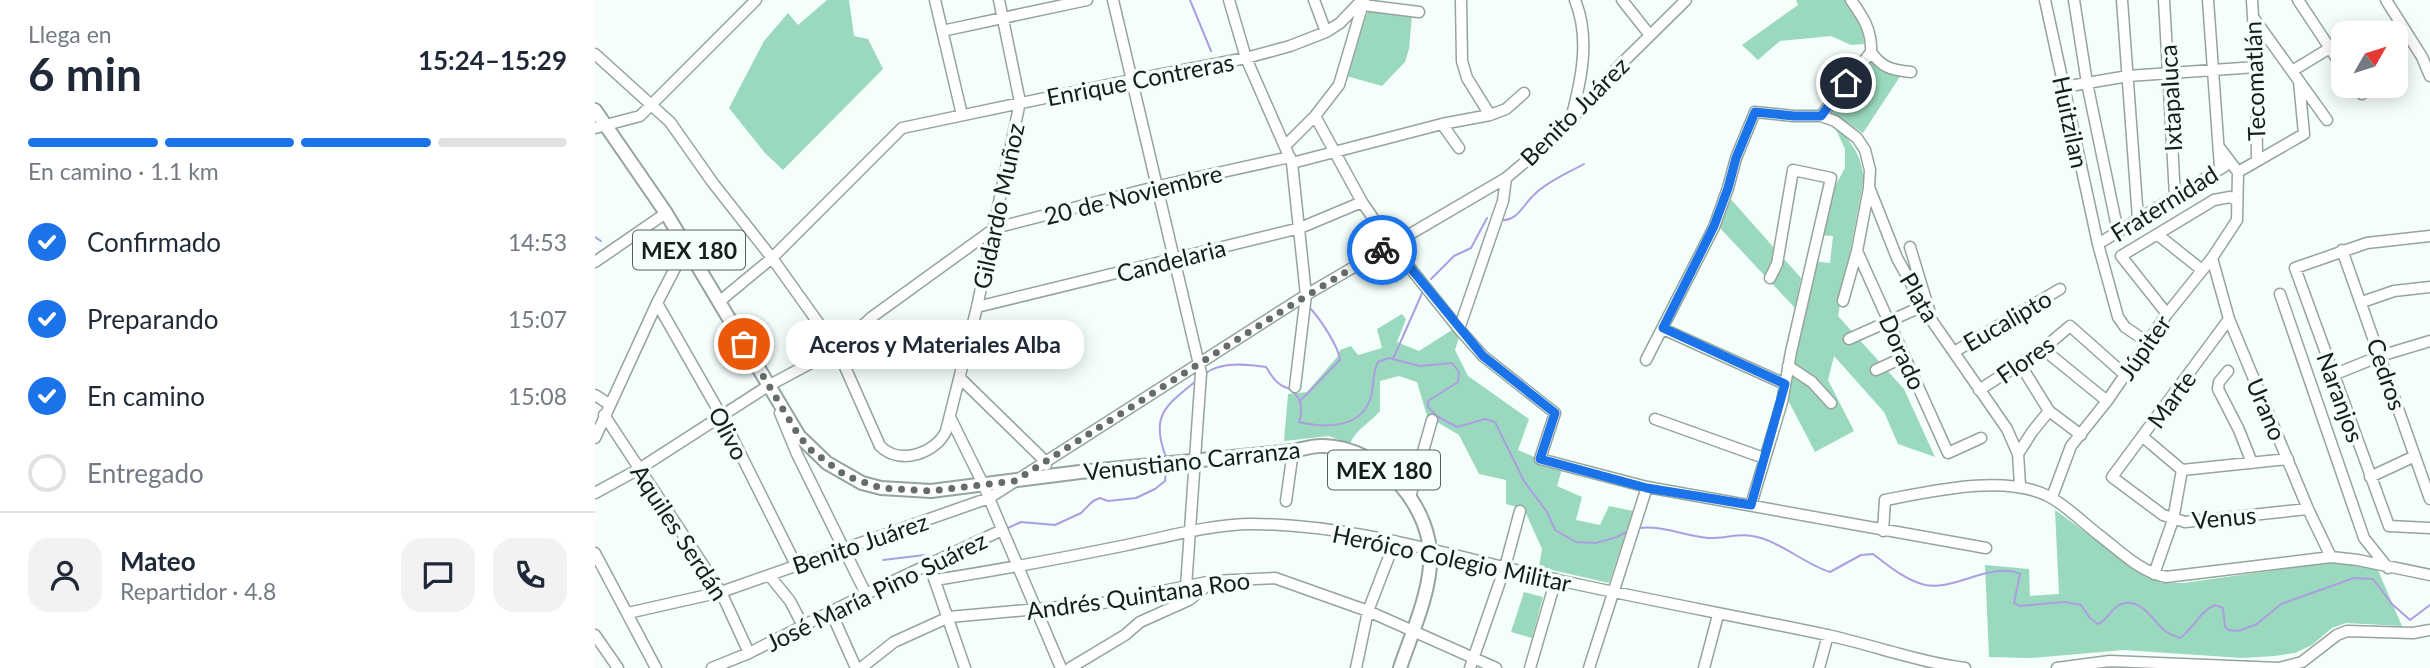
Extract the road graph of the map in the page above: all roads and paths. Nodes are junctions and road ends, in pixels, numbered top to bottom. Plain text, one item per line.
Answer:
1 (756, 0) edge
2 (935, 0) edge
3 (999, 0) edge
4 (1087, 0) edge
5 (1112, 0) edge
6 (1229, 0) edge
7 (1314, 0) edge
8 (1461, 0) edge
9 (1575, 0) edge
10 (1622, 0) edge
11 (1686, 0) edge
12 (1851, 0) edge
13 (2045, 0) edge
14 (2074, 0) edge
15 (2122, 0) edge
16 (2164, 0) edge
17 (2208, 0) edge
18 (2252, 0) edge
19 (2298, 0) edge
20 (2386, 0) edge
21 (1363, 2) edge
22 (1419, 12) dead end
23 (2252, 16) junction
24 (1003, 19) junction
25 (942, 31) junction
26 (1326, 32) junction
27 (1649, 34) junction
28 (2330, 48) joint
29 (1871, 52) junction
30 (595, 54) edge
31 (1246, 58) junction
32 (2256, 67) junction
33 (2214, 70) junction
34 (2292, 71) junction
35 (1911, 72) dead end
36 (2169, 73) junction
37 (2127, 76) junction
38 (2430, 76) edge
39 (1131, 79) junction
40 (2299, 81) junction
41 (2087, 83) junction
42 (2064, 87) junction
43 (1524, 93) dead end
44 (1020, 102) junction
45 (653, 105) junction
46 (595, 110) edge
47 (962, 115) junction
48 (1490, 115) junction
49 (1315, 116) junction
50 (1821, 116) junction
51 (1570, 119) junction
52 (2327, 120) dead end
53 (1442, 124) junction
54 (600, 126) edge
55 (1286, 145) junction
56 (2219, 147) junction
57 (1459, 148) dead end
58 (1336, 151) junction
59 (1291, 160) junction
60 (2231, 162) junction
61 (2257, 162) junction
62 (2220, 168) junction
63 (2238, 172) junction
64 (1506, 178) junction
65 (1159, 186) junction
66 (1869, 187) junction
67 (2175, 196) junction
68 (2236, 200) junction
69 (1362, 202) junction
70 (666, 213) junction
71 (2138, 219) junction
72 (995, 228) junction
73 (1300, 228) junction
74 (2118, 232) junction
75 (2158, 235) junction
76 (2430, 236) edge
77 (1391, 244) junction
78 (2098, 244) junction
79 (686, 247) junction
80 (1910, 247) dead end
81 (2342, 250) junction
82 (1857, 251) junction
83 (772, 258) junction
84 (2212, 258) junction
85 (1175, 260) junction
86 (595, 262) edge
87 (2202, 271) junction
88 (1770, 278) dead end
89 (2430, 287) edge
90 (2060, 289) dead end
91 (2280, 294) dead end
92 (1306, 295) junction
93 (720, 300) junction
94 (1843, 301) dead end
95 (2362, 302) junction
96 (657, 303) junction
97 (1923, 306) junction
98 (977, 307) junction
99 (2167, 314) junction
100 (1930, 318) junction
101 (2229, 319) junction
102 (1889, 321) junction
103 (1663, 328) junction
104 (1459, 329) junction
105 (1849, 339) dead end
106 (2430, 341) edge
107 (2147, 342) junction
108 (837, 349) junction
109 (2043, 349) junction
110 (1954, 352) junction
111 (2380, 356) junction
112 (1904, 357) junction
113 (1646, 360) dead end
114 (2021, 365) junction
115 (1788, 366) junction
116 (1201, 368) junction
117 (1876, 370) dead end
118 (2228, 371) dead end
119 (2124, 374) junction
120 (2333, 375) junction
121 (960, 379) junction
122 (1785, 384) junction
123 (1295, 387) dead end
124 (1979, 390) junction
125 (771, 391) junction
126 (595, 395) edge
127 (2107, 401) junction
128 (1831, 403) dead end
129 (609, 404) junction
130 (2049, 411) junction
131 (604, 415) junction
132 (722, 417) junction
133 (950, 417) junction
134 (1655, 419) dead end
135 (1432, 420) dead end
136 (960, 435) junction
137 (2081, 435) junction
138 (595, 438) edge
139 (1981, 438) dead end
140 (2143, 438) junction
141 (941, 443) junction
142 (1293, 451) junction
143 (2018, 454) junction
144 (2414, 456) junction
145 (1764, 458) junction
146 (2288, 459) junction
147 (1195, 460) junction
148 (1045, 461) junction
149 (2252, 463) junction
150 (639, 469) junction
151 (2182, 470) junction
152 (1052, 477) junction
153 (2112, 477) joint
154 (2370, 477) junction
155 (1015, 481) junction
156 (983, 484) junction
157 (2020, 485) junction
158 (1647, 488) junction
159 (595, 493) edge
160 (1410, 496) junction
161 (2052, 497) junction
162 (989, 498) junction
163 (2430, 499) edge
164 (1286, 500) dead end
165 (1751, 505) junction
166 (2308, 509) junction
167 (1520, 511) dead end
168 (2173, 520) junction
169 (2430, 528) edge
170 (1002, 530) junction
171 (1883, 531) junction
172 (1188, 532) junction
173 (1395, 541) junction
174 (1986, 548) dead end
175 (844, 549) junction
176 (1431, 551) junction
177 (595, 553) edge
178 (2331, 557) junction
179 (929, 564) junction
180 (796, 565) junction
181 (1018, 567) junction
182 (1505, 567) junction
183 (2388, 568) junction
184 (2154, 574) junction
185 (769, 575) junction
186 (2430, 575) edge
187 (1556, 579) junction
188 (935, 580) junction
189 (1212, 581) junction
190 (1186, 587) junction
191 (722, 592) junction
192 (1614, 592) junction
193 (866, 594) junction
194 (1035, 609) junction
195 (1368, 611) junction
196 (831, 612) junction
197 (628, 613) junction
198 (1718, 615) junction
199 (949, 617) junction
200 (802, 624) junction
201 (1413, 630) junction
202 (2430, 630) edge
203 (595, 635) edge
204 (1828, 635) junction
205 (749, 653) junction
206 (1473, 657) junction
207 (2303, 665) edge
208 (618, 668) edge
209 (656, 668) edge
210 (712, 668) edge
211 (859, 668) edge
212 (965, 668) edge
213 (1061, 668) edge
214 (1070, 668) edge
215 (1356, 668) edge
216 (1400, 668) edge
217 (1470, 668) edge
218 (1496, 668) edge
219 (1530, 668) edge
220 (1589, 668) edge
221 (1704, 668) edge
222 (1819, 668) edge
223 (1963, 668) edge
224 (2057, 668) edge

1 - 45 street
2 - 25 street
3 - 24 street, Gildardo Muñoz
4 - 24 street
5 - 39 street
6 - 31 street
7 - 26 street
8 - 48 street
9 - 51 street
10 - 27 street
11 - 27 street, Benito Juárez
12 - 29 street
13 - 42 street, Huitzilan
14 - 41 street
15 - 37 street
16 - 36 street, Ixtapaluca
17 - 33 street
18 - 23 street, Tecomatlán
19 - 28 street
20 - 38 street
21 - 22 street
21 - 26 street, Enrique Contreras
21 - 49 street
23 - 32 street, Tecomatlán
23 - 34 street
24 - 25 street
24 - 44 street, Gildardo Muñoz
25 - 47 street
26 - 31 street, Enrique Contreras
27 - 51 street, Benito Juárez
28 - 34 street
29 - 35 street
29 - 50 street
30 - 45 street
31 - 39 street, Enrique Contreras
31 - 55 street
32 - 33 street
32 - 61 street, Tecomatlán
33 - 36 street
33 - 56 street
34 - 40 street
36 - 37 street
36 - 67 street, Ixtapaluca
37 - 41 street
37 - 71 street
39 - 44 street, Enrique Contreras
39 - 65 street
40 - 52 street
40 - 61 street
41 - 42 street
41 - 74 street
42 - 78 street, Huitzilan
43 - 48 street, 20 de Noviembre
44 - 47 street, Enrique Contreras
44 - 72 street, Gildardo Muñoz
45 - 54 street
45 - 83 street
46 - 54 main road, MEX 180
47 - 83 street, Enrique Contreras
48 - 53 street, 20 de Noviembre
49 - 55 street
49 - 58 street
50 - 66 street, Plata
50 - 103 street
51 - 64 street, Benito Juárez
53 - 57 street
53 - 58 street, 20 de Noviembre
54 - 70 main road, MEX 180
55 - 59 street
56 - 60 street
56 - 62 street
58 - 59 street, 20 de Noviembre
58 - 69 street
59 - 65 street, 20 de Noviembre
59 - 73 street
60 - 62 street, Fraternidad
60 - 63 street
61 - 63 street
62 - 67 street, Fraternidad
63 - 68 street, Júpiter
64 - 77 street, Benito Juárez
64 - 104 street
65 - 72 street, 20 de Noviembre
65 - 85 street
66 - 82 street
66 - 97 street, Plata
67 - 71 street, Fraternidad
68 - 75 street
68 - 84 street, Júpiter
69 - 73 street, Candelaria
69 - 77 street
70 - 79 main road, MEX 180
70 - 86 street
71 - 74 street, Fraternidad
72 - 98 street, Gildardo Muñoz
72 - 108 street, 20 de Noviembre
73 - 85 street, Candelaria
73 - 92 street
74 - 78 street, Fraternidad
75 - 87 street
75 - 99 street
76 - 81 street
77 - 92 street, Benito Juárez
77 - 104 street
78 - 107 street, Huitzilan
79 - 93 main road, MEX 180
79 - 96 street
80 - 100 street
81 - 95 street, Cedros
81 - 120 street, Naranjos
82 - 94 street
82 - 102 street, Dorado
83 - 93 street, Enrique Contreras
83 - 108 street
84 - 87 street, Júpiter
84 - 101 street, Urano
85 - 98 street, Candelaria
85 - 116 street
87 - 99 street, Júpiter
88 - 115 street
89 - 95 street
90 - 110 street, Eucalipto
91 - 183 street
92 - 116 street, Benito Juárez
92 - 123 street
93 - 125 main road, MEX 180
95 - 111 street, Cedros
96 - 129 street
96 - 132 street, Olivo
97 - 100 street, Plata
97 - 102 street
98 - 121 street, Gildardo Muñoz
99 - 107 street, Júpiter
100 - 110 street, Plata
101 - 140 street, Marte
101 - 146 street, Urano
102 - 105 street
102 - 112 street, Dorado
103 - 113 street
103 - 122 street
104 - 158 street
106 - 111 street
107 - 119 street, Júpiter
108 - 125 street, 20 de Noviembre
108 - 141 street
109 - 114 street, Flores
109 - 119 street, Flores
109 - 127 street
110 - 124 street, Plata
111 - 120 street
111 - 144 street, Cedros
112 - 117 street
112 - 139 street, Dorado
114 - 124 street, Flores
114 - 130 street
115 - 122 street
115 - 128 street
116 - 147 street
116 - 148 street, Benito Juárez
118 - 149 street
119 - 127 street, Júpiter
120 - 154 street, Naranjos
121 - 133 street, Gildardo Muñoz
121 - 148 street
122 - 145 street
124 - 143 street, Plata
125 - 132 street, 20 de Noviembre
125 - 156 main road, Venustiano Carranza / MEX 180
125 - 175 street
126 - 129 street
127 - 137 street, Júpiter
129 - 131 street
130 - 137 street
130 - 143 street
131 - 138 street
131 - 150 street, Aquiles Serdán
132 - 150 street, 20 de Noviembre
132 - 180 street, Olivo
133 - 136 street
133 - 141 street, Gildardo Muñoz
134 - 145 street
135 - 160 street
136 - 141 street
136 - 156 street
137 - 161 street, Júpiter
140 - 151 street
140 - 153 street, Marte
142 - 147 main road, Venustiano Carranza / MEX 180
142 - 160 main road, Venustiano Carranza / MEX 180
142 - 164 street
143 - 157 street, Plata
144 - 154 street
144 - 163 street, Cedros
145 - 165 street
146 - 149 street
146 - 166 street, Urano
147 - 152 main road, Venustiano Carranza / MEX 180
147 - 172 street
148 - 152 street
148 - 155 street, Benito Juárez
149 - 151 street
150 - 159 street, 20 de Noviembre
150 - 191 street, Aquiles Serdán
151 - 168 street
152 - 155 main road, Venustiano Carranza / MEX 180
153 - 168 street, Venus
154 - 169 street, Naranjos
155 - 156 main road, Venustiano Carranza / MEX 180
155 - 162 street, Benito Juárez
156 - 162 street
157 - 161 street
157 - 171 street
158 - 165 street
158 - 192 street
160 - 176 main road, Venustiano Carranza / MEX 180
161 - 184 street
162 - 170 street
162 - 175 street, Benito Juárez
165 - 171 street
166 - 168 street, Venus
166 - 178 street, Urano
167 - 182 street
168 - 184 street
170 - 179 street, José María Pino Suárez
170 - 181 street
171 - 174 street
172 - 173 street, Heróico Colegio Militar
172 - 181 street, Heróico Colegio Militar
172 - 190 street
173 - 176 street, Heróico Colegio Militar
173 - 195 street
175 - 180 street, Benito Juárez
175 - 193 street
176 - 182 street, Heróico Colegio Militar
176 - 201 main road, Venustiano Carranza / MEX 180
177 - 197 street
178 - 183 street
178 - 184 street
179 - 188 street
179 - 193 street, José María Pino Suárez
180 - 185 street, Benito Juárez
181 - 188 street, Heróico Colegio Militar
181 - 194 street
182 - 187 street, Heróico Colegio Militar
182 - 206 street
183 - 186 street
185 - 191 street, Benito Juárez
185 - 200 street
187 - 192 street, Heróico Colegio Militar
187 - 219 street
188 - 199 street
189 - 190 street, Andrés Quintana Roo
189 - 195 street, Andrés Quintana Roo
189 - 214 street
190 - 194 street, Andrés Quintana Roo
191 - 197 street, Benito Juárez
191 - 205 street, Aquiles Serdán
192 - 198 street, Heróico Colegio Militar
192 - 220 street
193 - 196 street, José María Pino Suárez
194 - 199 street, Andrés Quintana Roo
194 - 213 street
195 - 201 street, Andrés Quintana Roo
195 - 215 street
196 - 200 street, José María Pino Suárez
196 - 211 street
197 - 209 street
198 - 204 street, Heróico Colegio Militar
198 - 221 street
199 - 211 street, Andrés Quintana Roo
199 - 212 street
200 - 205 street, José María Pino Suárez
201 - 206 street, Andrés Quintana Roo
201 - 216 main road, Venustiano Carranza / MEX 180
202 - 207 street
203 - 208 street
204 - 222 street
204 - 223 street, Heróico Colegio Militar
205 - 210 street, José María Pino Suárez
206 - 217 street
206 - 218 street, Andrés Quintana Roo
207 - 224 street

